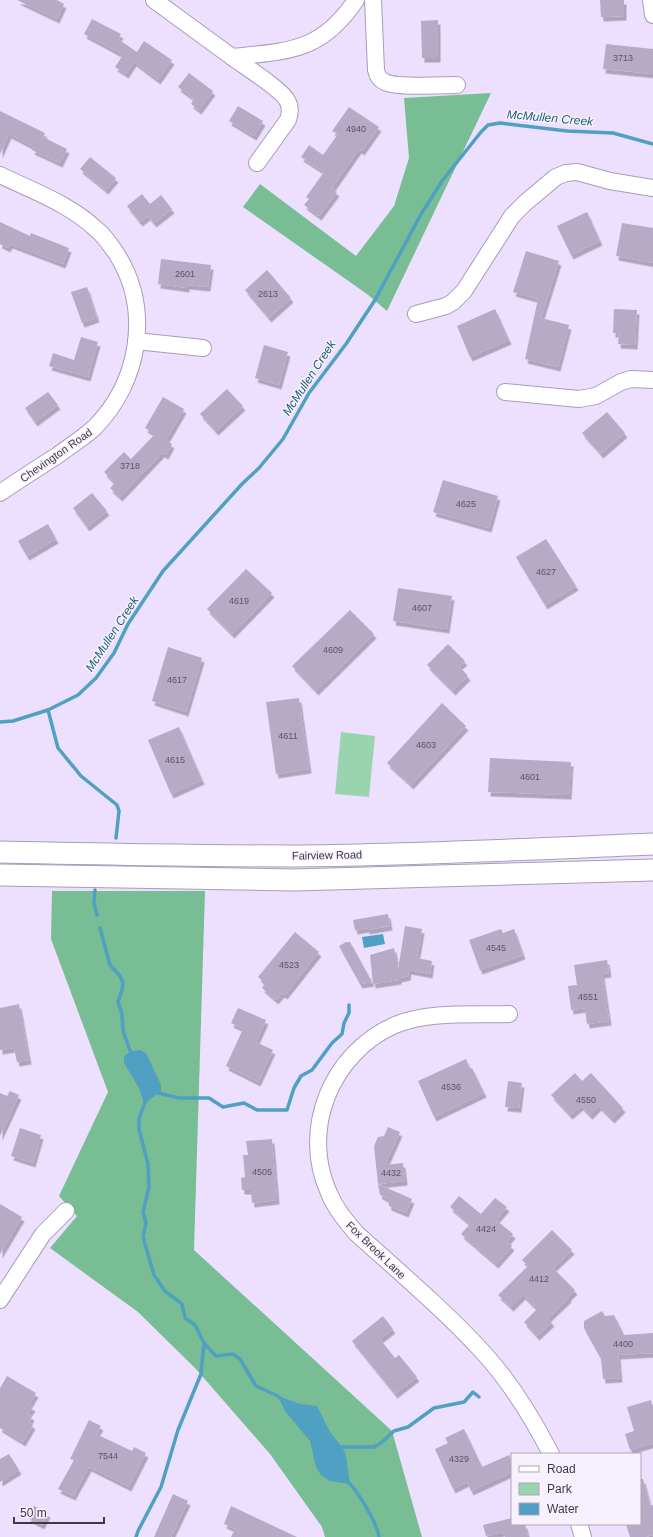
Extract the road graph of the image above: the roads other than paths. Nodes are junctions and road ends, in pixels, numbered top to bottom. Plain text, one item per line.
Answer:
1 (154, 0) edge
2 (356, 0) edge
3 (373, 0) edge
4 (651, 0) edge
5 (653, 15) edge
6 (232, 57) junction
7 (457, 85) dead end
8 (257, 163) dead end
9 (0, 175) edge
10 (653, 188) edge
11 (416, 314) dead end
12 (136, 341) junction
13 (202, 348) dead end
14 (653, 380) edge
15 (504, 392) dead end
16 (0, 493) edge
17 (653, 844) edge
18 (0, 852) edge
19 (653, 870) edge
20 (0, 875) edge
21 (509, 1014) dead end
22 (66, 1211) dead end
23 (0, 1300) edge
24 (550, 1453) edge
25 (579, 1525) edge
26 (583, 1537) edge

1 - 6 street
2 - 6 street
3 - 7 street
4 - 5 street
6 - 8 street
9 - 12 street, Chevington Road
10 - 11 street
12 - 13 street
12 - 16 street, Chevington Road
14 - 15 street
17 - 18 main road, Fairview Road
19 - 20 main road
21 - 24 street, Fox Brook Lane
22 - 23 street
25 - 26 street

